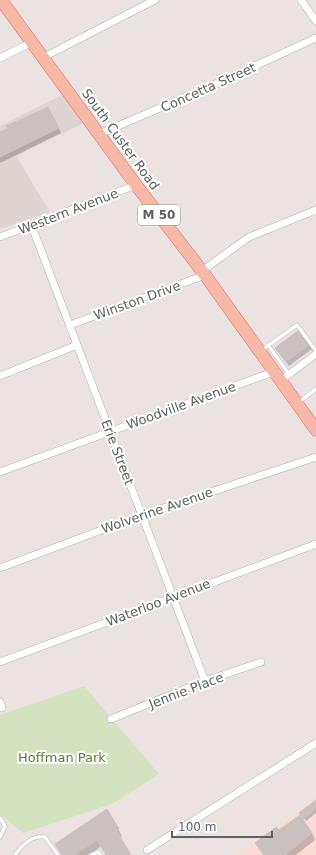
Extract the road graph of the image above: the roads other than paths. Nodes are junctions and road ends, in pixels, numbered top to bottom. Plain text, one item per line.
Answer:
1 (1, 0) edge
2 (155, 0) edge
3 (301, 0) edge
4 (316, 21) edge
5 (316, 38) edge
6 (32, 42) junction
7 (44, 57) junction
8 (0, 58) edge
9 (99, 134) junction
10 (136, 185) junction
11 (316, 210) edge
12 (31, 224) junction
13 (0, 237) edge
14 (204, 273) junction
15 (70, 325) junction
16 (77, 345) junction
17 (264, 349) junction
18 (316, 351) edge
19 (316, 354) edge
20 (0, 376) edge
21 (281, 376) junction
22 (316, 389) edge
23 (296, 403) junction
24 (110, 430) junction
25 (316, 430) edge
26 (316, 457) edge
27 (0, 472) edge
28 (142, 515) junction
29 (316, 544) edge
30 (0, 568) edge
31 (172, 597) junction
32 (0, 662) edge
33 (261, 662) dead end
34 (205, 681) junction
35 (111, 719) dead end
36 (316, 743) edge
37 (0, 818) edge
38 (0, 837) edge
39 (147, 850) dead end
40 (15, 855) edge
41 (58, 855) edge
42 (91, 855) edge
43 (101, 855) edge

1 - 6 main road, South Custer Road / M 50
2 - 7 street
3 - 4 street
5 - 9 street, Concetta Street
6 - 7 main road, South Custer Road / M 50
6 - 8 street
7 - 9 main road, South Custer Road / M 50
9 - 10 main road, South Custer Road / M 50
10 - 12 street, Western Avenue
10 - 14 main road, South Custer Road / M 50
11 - 14 street, Winston Drive
12 - 13 street, Western Avenue
12 - 15 street, Erie Street
14 - 15 street, Winston Drive
14 - 17 main road, South Custer Road / M 50
15 - 16 street, Erie Street
16 - 20 street
16 - 24 street, Erie Street
17 - 18 lane
17 - 21 main road, South Custer Road / M 50
19 - 21 street, Woodville Avenue
21 - 23 main road, South Custer Road / M 50
21 - 24 street, Woodville Avenue
22 - 23 lane
23 - 25 main road, South Custer Road / M 50
24 - 27 street, Woodville Avenue
24 - 28 street, Erie Street
26 - 28 street, Wolverine Avenue
28 - 30 street, Wolverine Avenue
28 - 31 street, Erie Street
29 - 31 street, Waterloo Avenue
31 - 32 street, Waterloo Avenue
31 - 34 street, Erie Street
33 - 34 street, Jennie Place
34 - 35 street, Jennie Place
36 - 39 street
37 - 38 lane
40 - 41 lane
42 - 43 lane

